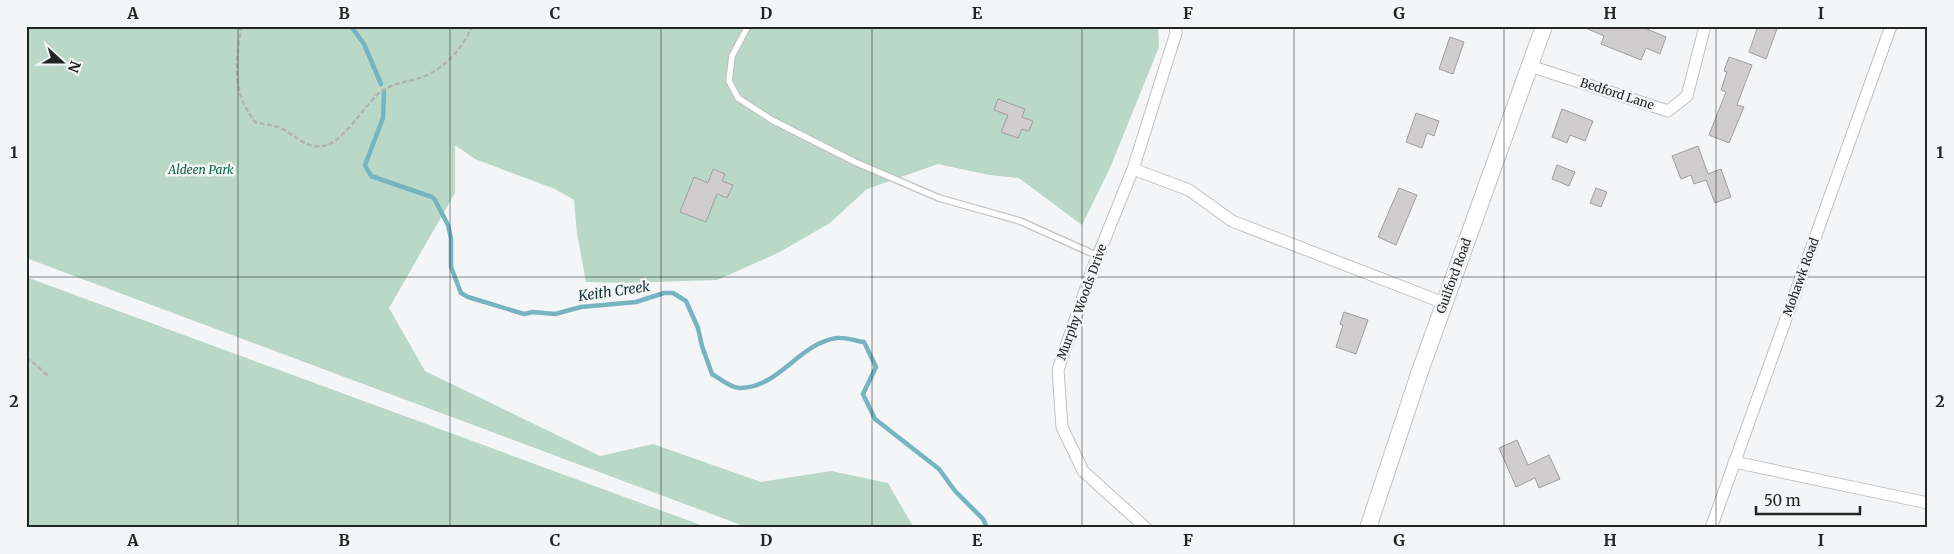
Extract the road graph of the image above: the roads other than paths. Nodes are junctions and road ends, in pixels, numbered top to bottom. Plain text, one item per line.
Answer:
1 (748, 26) edge
2 (1175, 26) edge
3 (1544, 26) edge
4 (1705, 26) edge
5 (1891, 26) edge
6 (1530, 66) junction
7 (1133, 169) junction
8 (1098, 256) junction
9 (1444, 303) junction
10 (1734, 462) junction
11 (1928, 503) edge
12 (1146, 528) edge
13 (1368, 528) edge
14 (1711, 528) edge

1 - 8 lane
2 - 7 street, Murphy Woods Drive
3 - 6 street, Guilford Road
4 - 6 street, Bedford Lane
5 - 10 street, Mohawk Road
6 - 9 street, Guilford Road
7 - 8 street, Murphy Woods Drive
7 - 9 street
8 - 12 street, Murphy Woods Drive
9 - 13 street, Guilford Road
10 - 11 street
10 - 14 street, Mohawk Road

